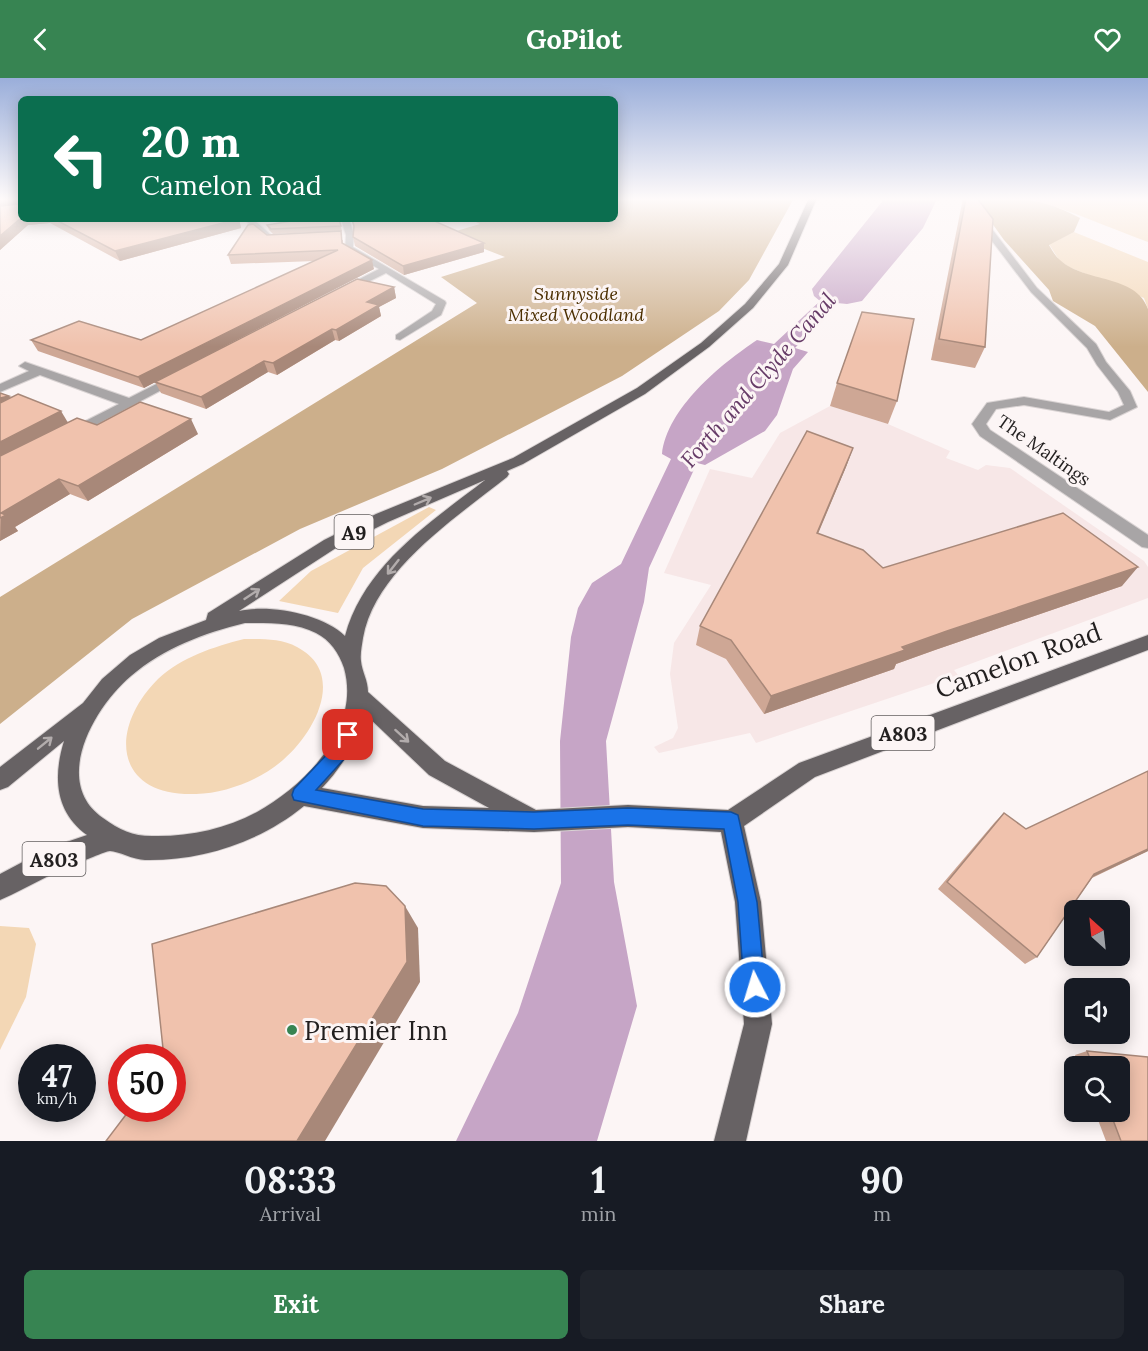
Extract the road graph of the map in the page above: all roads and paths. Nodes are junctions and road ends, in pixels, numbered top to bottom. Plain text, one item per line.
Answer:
1 (348, 248) edge
2 (791, 248) edge
3 (1002, 248) edge
4 (386, 268) junction
5 (335, 296) edge
6 (399, 337) dead end
7 (25, 366) dead end
8 (39, 371) junction
9 (191, 371) edge
10 (0, 388) edge
11 (130, 403) junction
12 (60, 440) edge
13 (518, 461) junction
14 (1148, 543) edge
15 (203, 626) junction
16 (1148, 642) edge
17 (351, 659) junction
18 (359, 696) junction
19 (91, 705) junction
20 (0, 780) edge
21 (300, 795) junction
22 (534, 820) junction
23 (731, 821) junction
24 (112, 839) junction
25 (0, 887) edge
26 (730, 1141) edge

1 - 4 street
2 - 13 main road, A9
3 - 14 street, The Maltings
4 - 5 street
4 - 6 street
7 - 8 street
8 - 10 street
8 - 11 street
9 - 11 street
11 - 12 street
15 -> 13 main road, A9
13 -> 17 main road, A9
15 - 17 main road
15 - 19 main road
16 - 23 main road, Camelon Road / A803
17 - 18 main road
18 - 21 main road
18 -> 22 main road
20 -> 19 main road
19 - 24 main road
21 - 22 main road
21 - 24 main road
22 - 23 main road
23 - 26 main road
24 - 25 main road, A803

